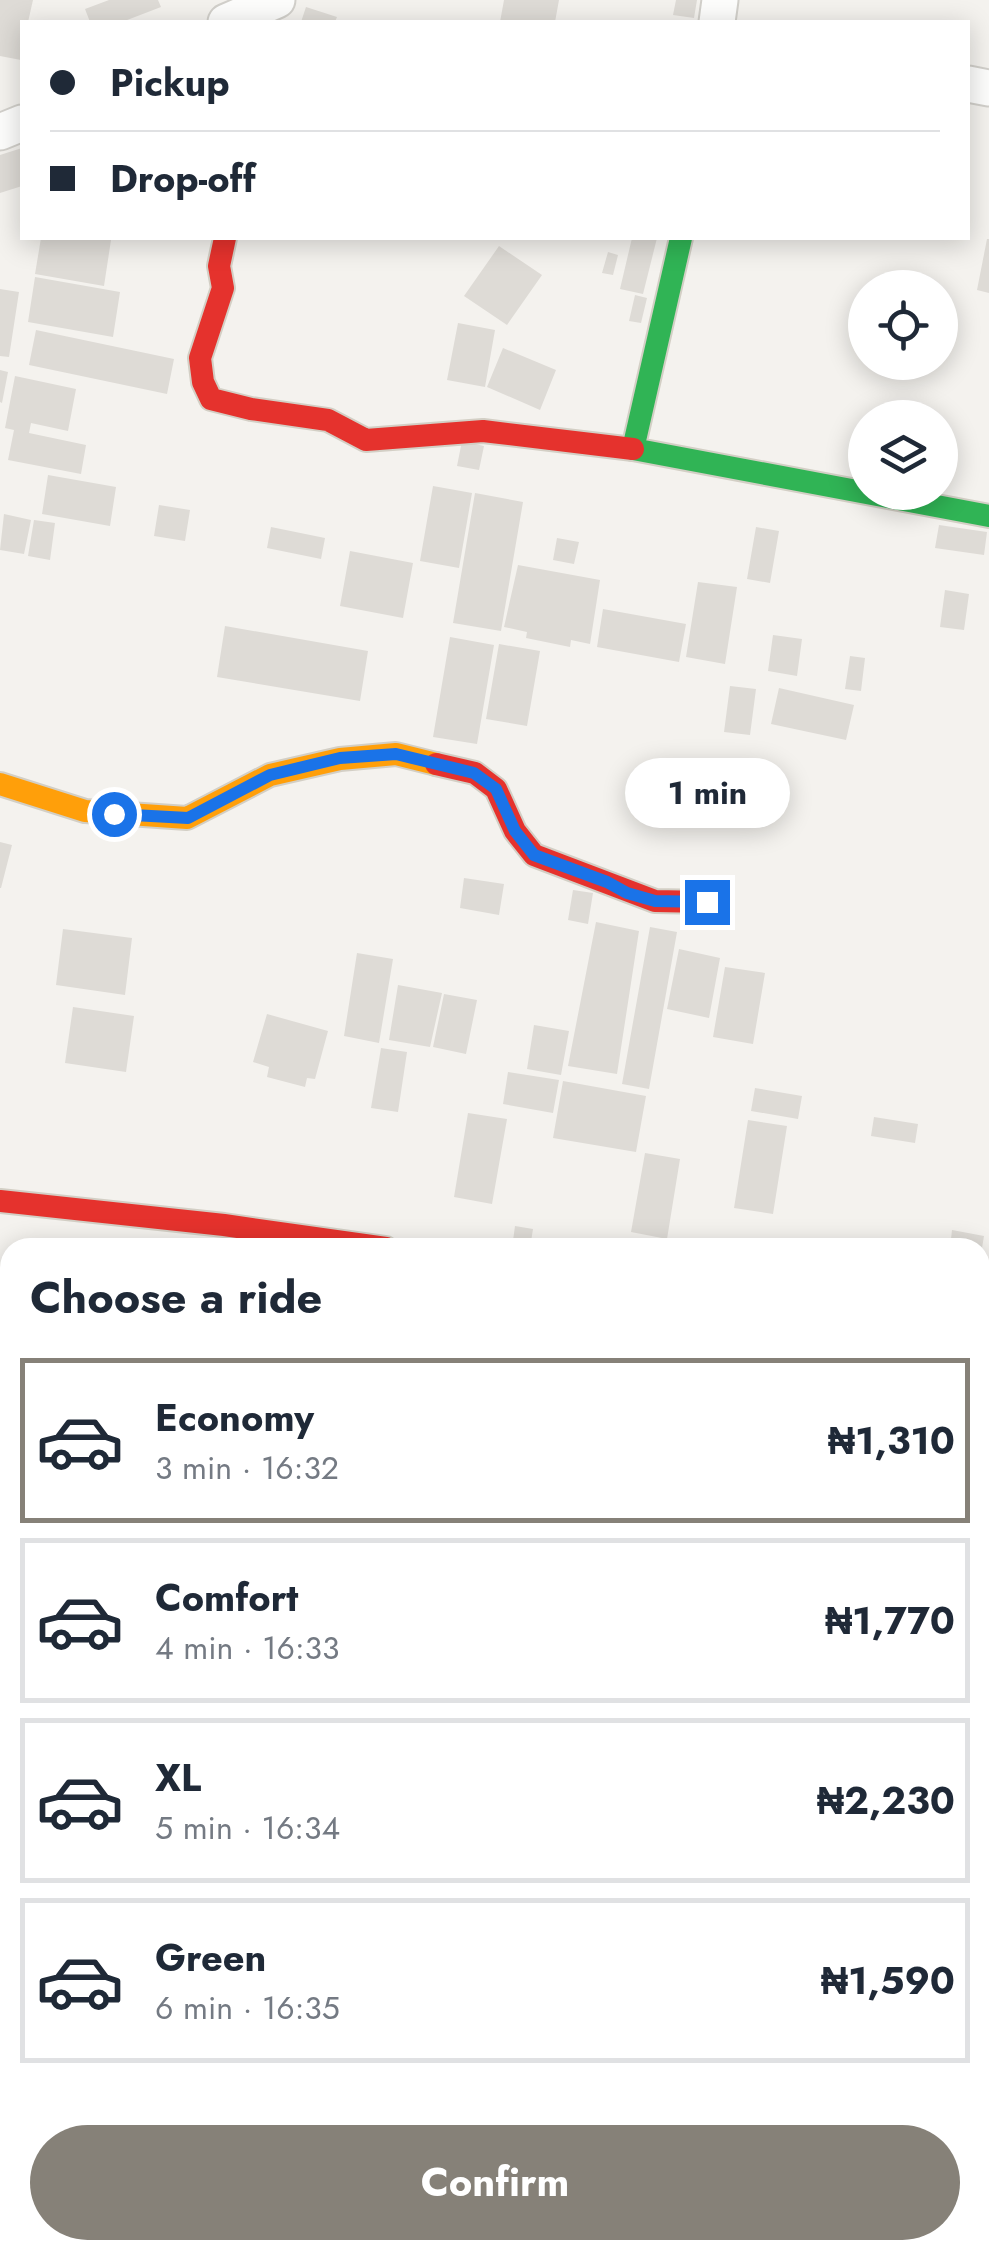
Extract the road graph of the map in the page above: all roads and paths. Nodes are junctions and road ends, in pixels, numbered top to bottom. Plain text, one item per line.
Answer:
1 (269, 9) edge
2 (233, 20) edge
3 (226, 240) edge
4 (682, 240) edge
5 (633, 449) junction
6 (989, 516) edge
7 (0, 784) edge
8 (707, 902) dead end
9 (0, 1201) edge
10 (318, 1238) edge
11 (0, 1301) edge
12 (0, 1331) edge

1 - 2 street
3 - 5 street
4 - 5 street
5 - 6 street
7 - 8 street
9 - 10 street
11 - 12 street

